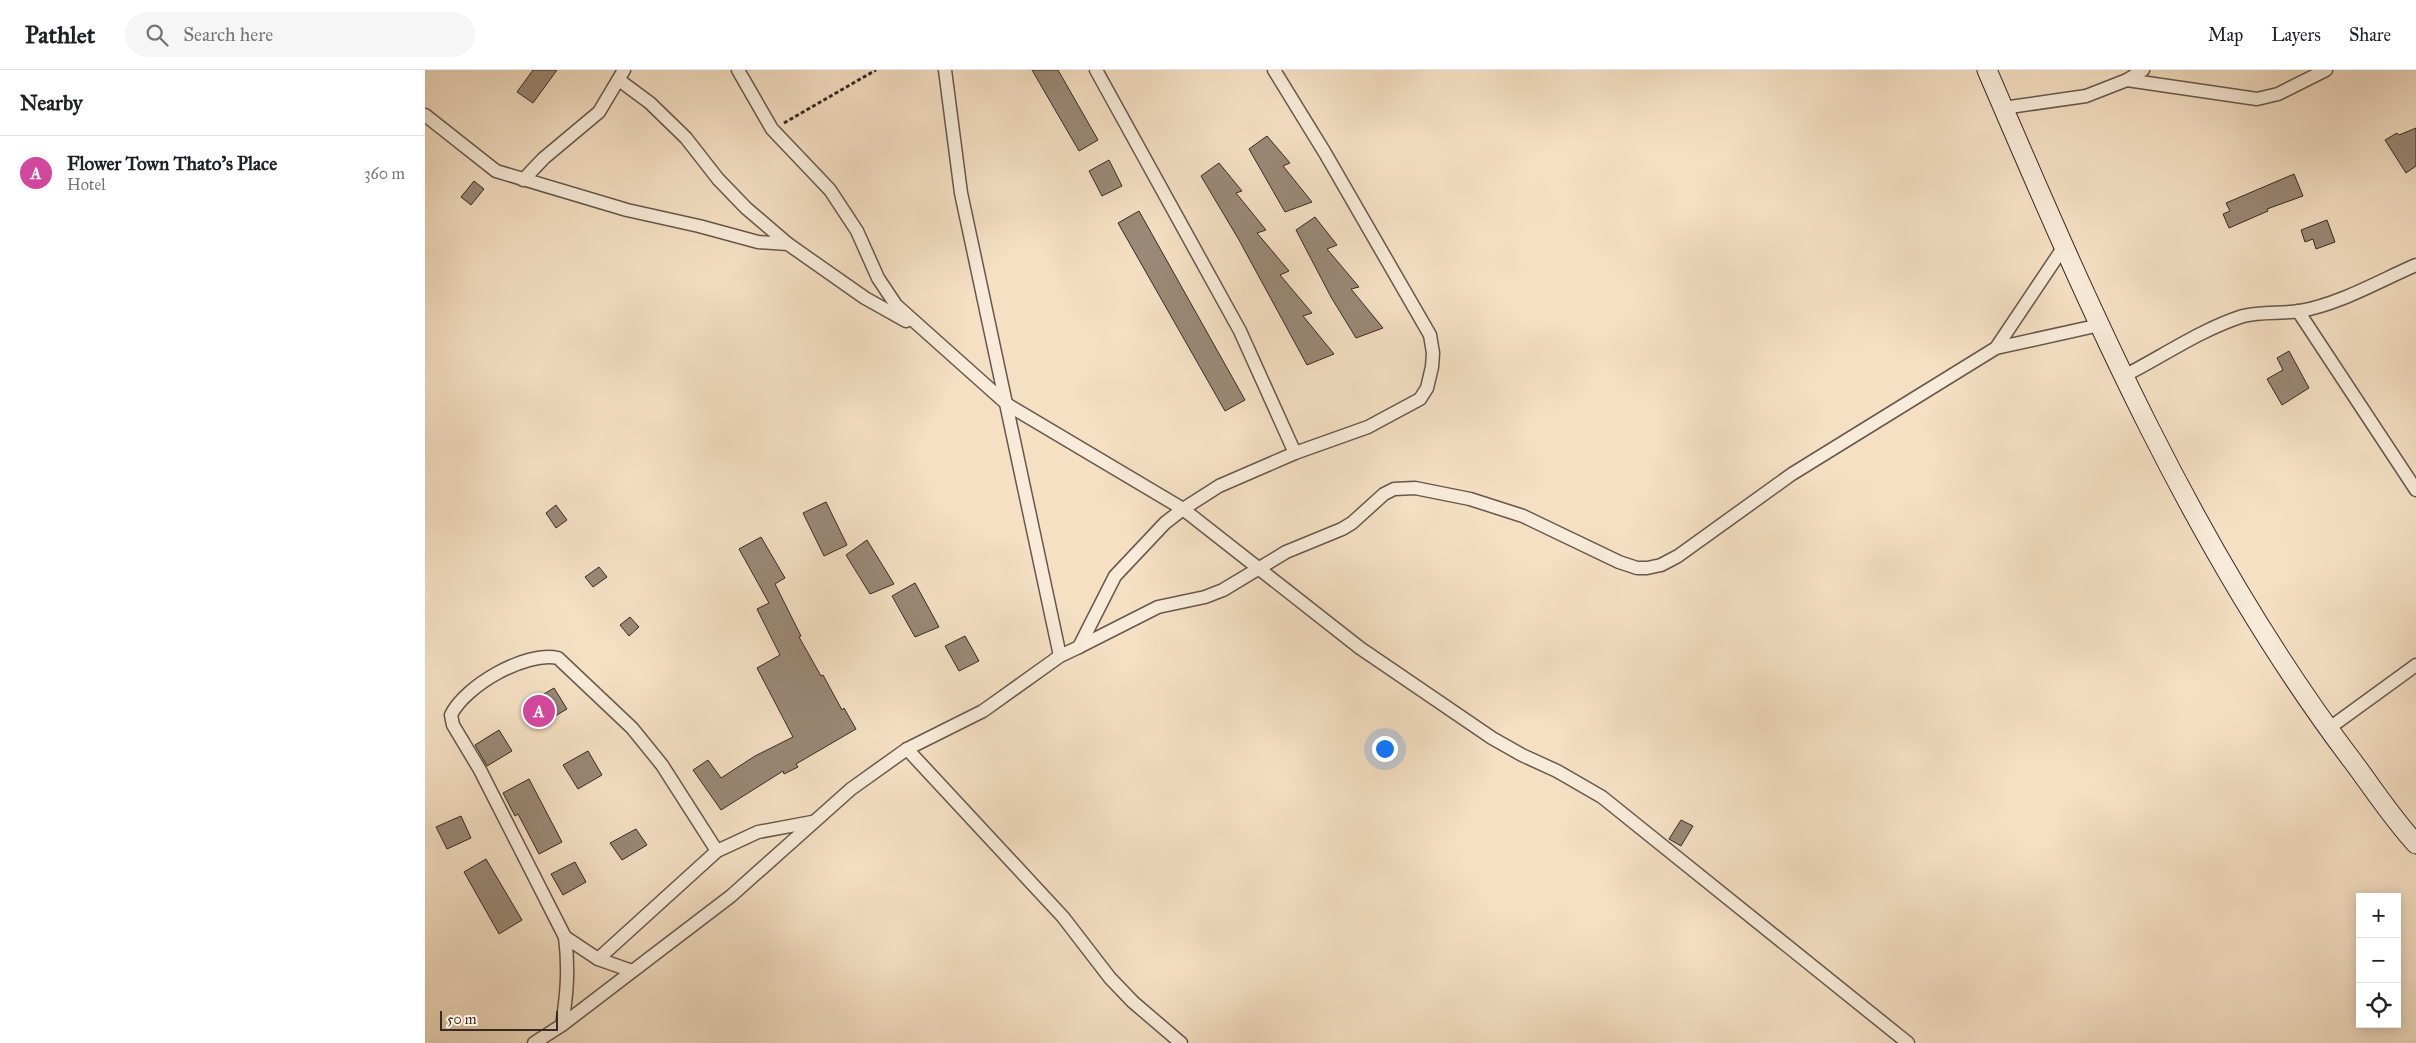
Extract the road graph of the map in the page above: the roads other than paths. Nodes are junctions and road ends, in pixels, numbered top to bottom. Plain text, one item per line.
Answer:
1 (738, 70) edge
2 (945, 70) edge
3 (1096, 70) edge
4 (1274, 70) edge
5 (1987, 70) edge
6 (2143, 70) edge
7 (2326, 70) edge
8 (621, 75) edge
9 (2127, 80) junction
10 (2003, 108) junction
11 (425, 115) edge
12 (523, 180) junction
13 (788, 244) junction
14 (2063, 248) junction
15 (2416, 265) edge
16 (2298, 311) junction
17 (2100, 325) junction
18 (930, 334) junction
19 (1996, 348) junction
20 (2125, 376) junction
21 (1008, 405) junction
22 (1295, 453) junction
23 (2416, 490) edge
24 (1183, 509) junction
25 (1258, 569) junction
26 (1079, 647) junction
27 (1061, 656) junction
28 (2416, 665) edge
29 (2328, 729) junction
30 (907, 748) junction
31 (812, 822) junction
32 (2416, 844) edge
33 (717, 851) junction
34 (565, 937) junction
35 (598, 959) junction
36 (632, 972) junction
37 (562, 1024) junction
38 (534, 1043) edge
39 (1181, 1043) edge
40 (1908, 1043) edge

1 - 18 street
2 - 21 street
3 - 22 street
4 - 22 street
5 - 10 main road
6 - 9 street
7 - 9 street
8 - 12 street
8 - 13 street
9 - 10 street
10 - 14 main road
11 - 12 street
12 - 13 street
13 - 18 street
14 - 17 main road
14 - 19 street
15 - 16 street
16 - 20 street
16 - 23 street
17 - 19 street
17 - 20 main road
18 - 21 street
19 - 25 street
20 - 29 main road
21 - 24 street
21 - 27 street
22 - 24 street
24 - 25 street
24 - 26 street
25 - 26 street
25 - 40 street
26 - 27 street
27 - 30 street
28 - 29 street
29 - 32 main road
30 - 31 street
30 - 39 street
31 - 33 street
31 - 36 street
33 - 34 street
33 - 35 street
34 - 35 street
34 - 37 street
35 - 36 street
36 - 37 street
37 - 38 street

